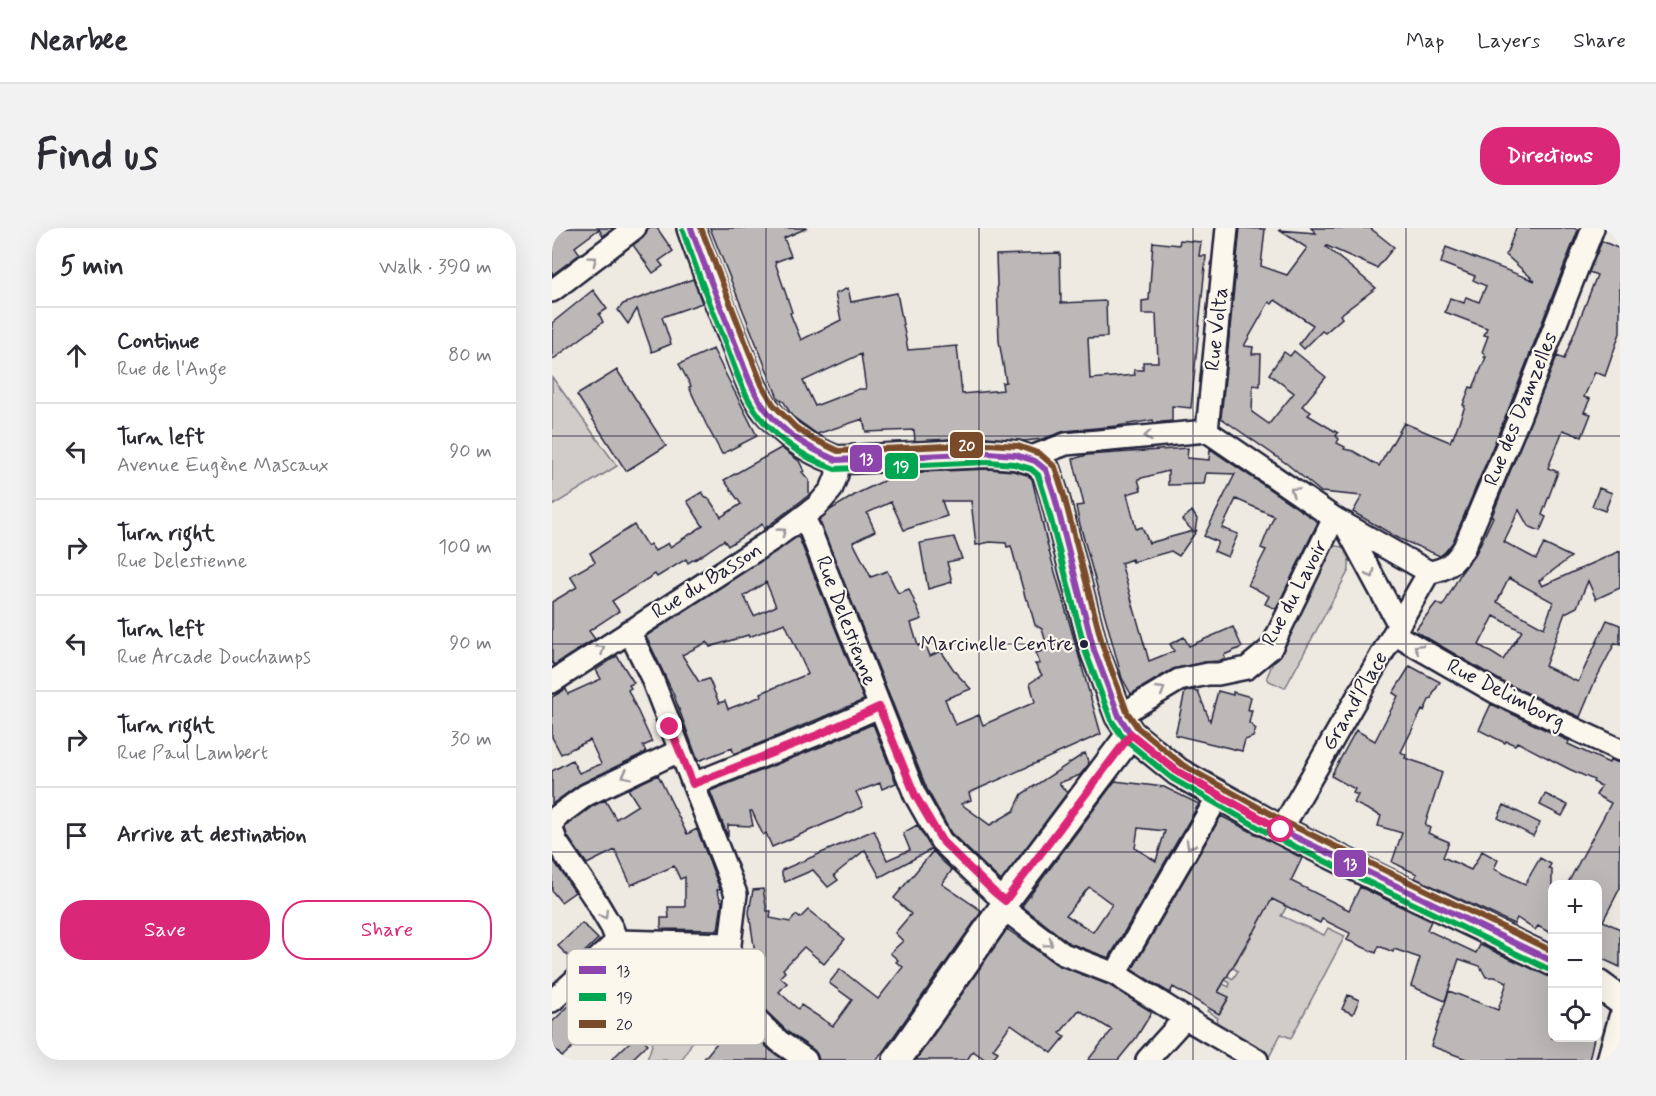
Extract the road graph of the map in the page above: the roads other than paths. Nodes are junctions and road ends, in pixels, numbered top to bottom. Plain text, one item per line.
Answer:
1 (635, 228) edge
2 (691, 228) edge
3 (1227, 228) edge
4 (1593, 228) edge
5 (552, 291) edge
6 (1207, 431) junction
7 (1026, 459) junction
8 (836, 460) junction
9 (803, 517) junction
10 (1339, 520) junction
11 (1429, 572) junction
12 (1396, 630) junction
13 (629, 631) junction
14 (552, 682) edge
15 (879, 707) junction
16 (1125, 725) junction
17 (1620, 750) edge
18 (679, 751) junction
19 (693, 784) junction
20 (1219, 795) junction
21 (1281, 830) junction
22 (1004, 904) junction
23 (616, 941) junction
24 (730, 944) junction
25 (607, 949) edge
26 (729, 949) edge
27 (1548, 959) edge
28 (1115, 974) junction
29 (567, 987) edge
30 (1602, 987) edge
31 (1620, 1000) edge
32 (552, 1001) edge
33 (1620, 1017) edge
34 (1185, 1018) junction
35 (765, 1028) edge
36 (806, 1060) edge
37 (897, 1060) edge
38 (1148, 1060) edge
39 (1257, 1060) edge
40 (1608, 1060) edge

5 -> 1 street
2 - 8 main road
3 - 6 street, Rue Volta
4 - 11 street, Rue des Damzelles
6 -> 7 street
10 -> 6 street
7 - 8 main road
7 - 16 main road
8 - 9 street, Rue du Basson
13 -> 9 street, Rue du Basson
9 - 15 street, Rue Delestienne
10 - 11 street
10 -> 12 street
16 -> 10 street, Rue du Lavoir
11 - 12 street, Grand'Place
17 -> 12 street, Rue Delimborg
12 - 21 street, Grand'Place
14 -> 13 street, Rue du Basson
13 - 18 street
15 - 19 street
15 - 22 street, Rue Delestienne
16 - 20 main road
16 - 22 main road
18 - 19 street
18 -> 23 street
19 - 24 street
20 - 21 main road
20 -> 28 street
21 - 27 main road
22 -> 28 street, Rue Delestienne
22 - 37 main road
23 - 24 street
23 - 25 street
24 - 26 street
28 - 34 street, Rue Delestienne
29 - 32 street
30 - 31 main road
33 - 40 street
34 - 38 street
34 - 39 street, Rue Delestienne
35 - 36 street

